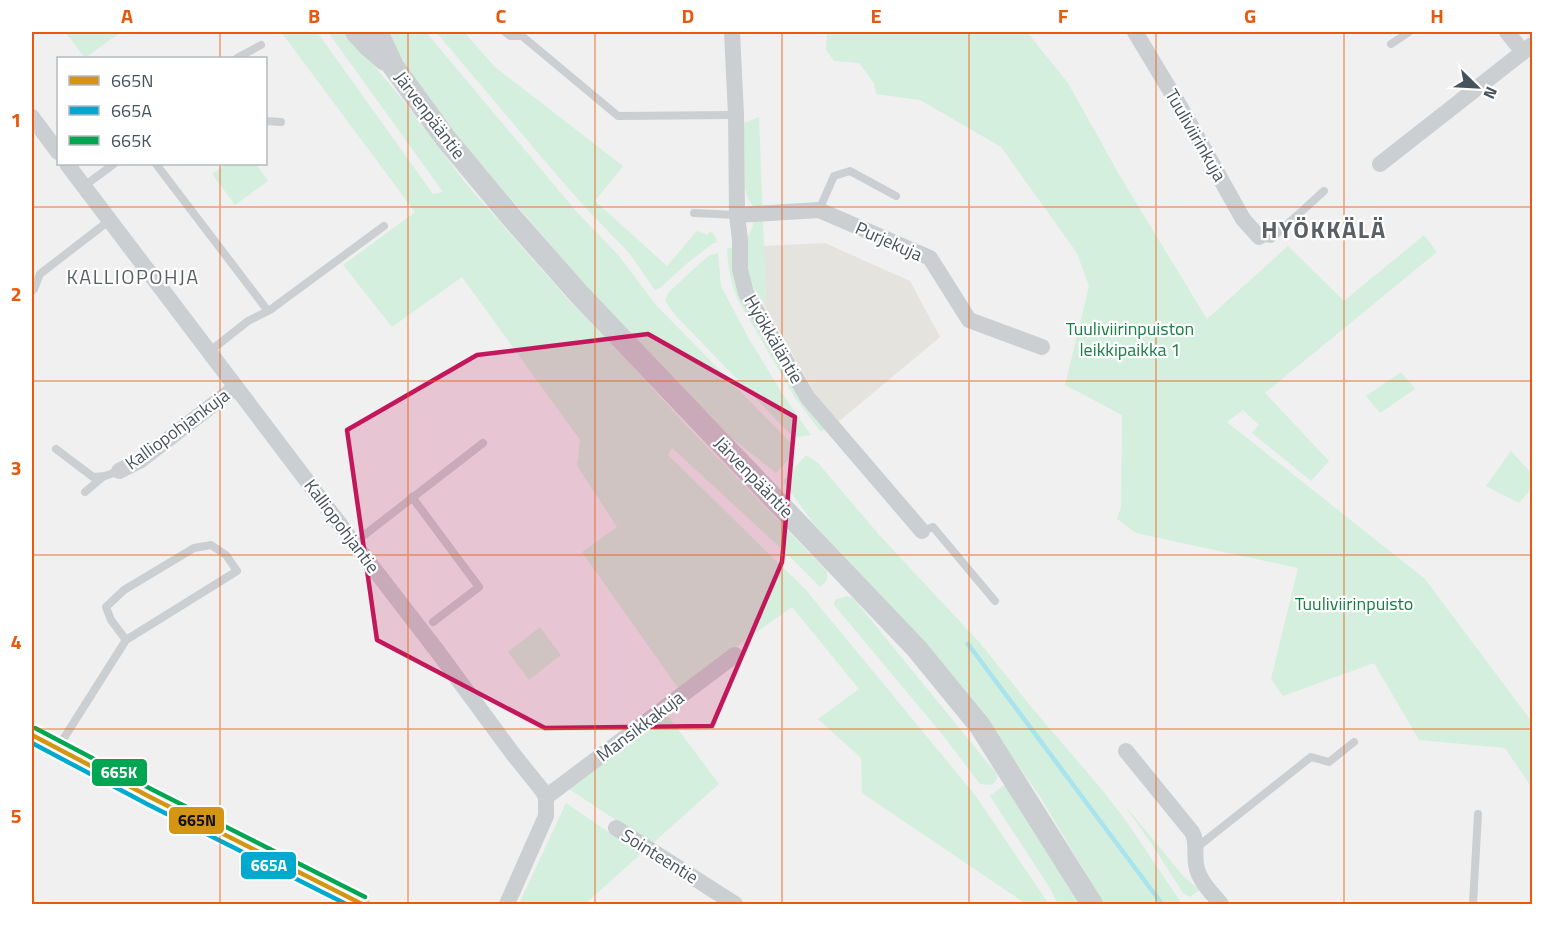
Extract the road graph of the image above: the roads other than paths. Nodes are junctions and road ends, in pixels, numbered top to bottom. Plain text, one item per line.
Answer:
1 (356, 32) edge
2 (377, 32) edge
3 (505, 32) edge
4 (732, 32) edge
5 (1135, 32) edge
6 (1409, 32) edge
7 (1507, 32) edge
8 (261, 45) dead end
9 (1391, 45) dead end
10 (1528, 49) edge
11 (239, 57) edge
12 (393, 66) junction
13 (736, 115) junction
14 (32, 117) edge
15 (267, 121) edge
16 (281, 122) dead end
17 (57, 151) edge
18 (1380, 164) dead end
19 (68, 165) edge
20 (113, 165) edge
21 (157, 165) edge
22 (84, 186) junction
23 (1324, 191) dead end
24 (896, 196) dead end
25 (819, 210) junction
26 (694, 213) dead end
27 (737, 215) junction
28 (110, 220) junction
29 (384, 226) dead end
30 (1259, 237) joint
31 (32, 291) edge
32 (268, 312) junction
33 (1042, 348) dead end
34 (210, 351) junction
35 (236, 387) junction
36 (483, 443) dead end
37 (56, 449) dead end
38 (112, 473) junction
39 (85, 492) dead end
40 (412, 497) junction
41 (922, 531) joint
42 (354, 543) junction
43 (995, 601) dead end
44 (433, 622) dead end
45 (126, 640) junction
46 (735, 655) dead end
47 (32, 735) edge
48 (1354, 742) dead end
49 (57, 749) junction
50 (1126, 751) dead end
51 (546, 797) junction
52 (1478, 814) dead end
53 (616, 828) dead end
54 (1196, 848) junction
55 (362, 904) edge
56 (507, 904) edge
57 (735, 904) edge
58 (1092, 904) edge
59 (1221, 904) edge
60 (1473, 904) edge

1 - 12 main road, Järvenpääntie
2 - 12 main road, Järvenpääntie
3 - 13 lane
4 - 13 street, Hyökkäläntie
5 - 30 street, Tuuliviirinkuja
6 - 9 lane
7 - 10 street
8 - 11 lane
10 - 18 street
12 - 58 main road, Järvenpääntie
13 - 27 street, Hyökkäläntie
14 - 17 street
15 - 16 lane
19 - 22 street, Kalliopohjantie
20 - 22 lane
21 - 32 lane
22 - 28 street, Kalliopohjantie
23 - 30 lane
24 - 25 lane
25 - 27 street, Purjekuja
25 - 33 street, Purjekuja
26 - 27 lane
27 - 41 street, Hyökkäläntie
28 - 31 lane
28 - 34 street, Kalliopohjantie
29 - 32 lane
32 - 34 lane
34 - 35 street, Kalliopohjantie
35 - 38 street, Kalliopohjankuja
35 - 42 street, Kalliopohjantie
36 - 40 lane
37 - 38 lane
38 - 39 lane
40 - 42 lane
40 - 44 lane
41 - 43 lane
42 - 51 street, Kalliopohjantie
45 - 45 lane
45 - 49 lane
46 - 51 street, Mansikkakuja
47 - 49 street
48 - 54 lane
49 - 55 street
50 - 54 street
51 - 56 street
52 - 60 lane
53 - 57 street, Sointeentie
54 - 59 street

